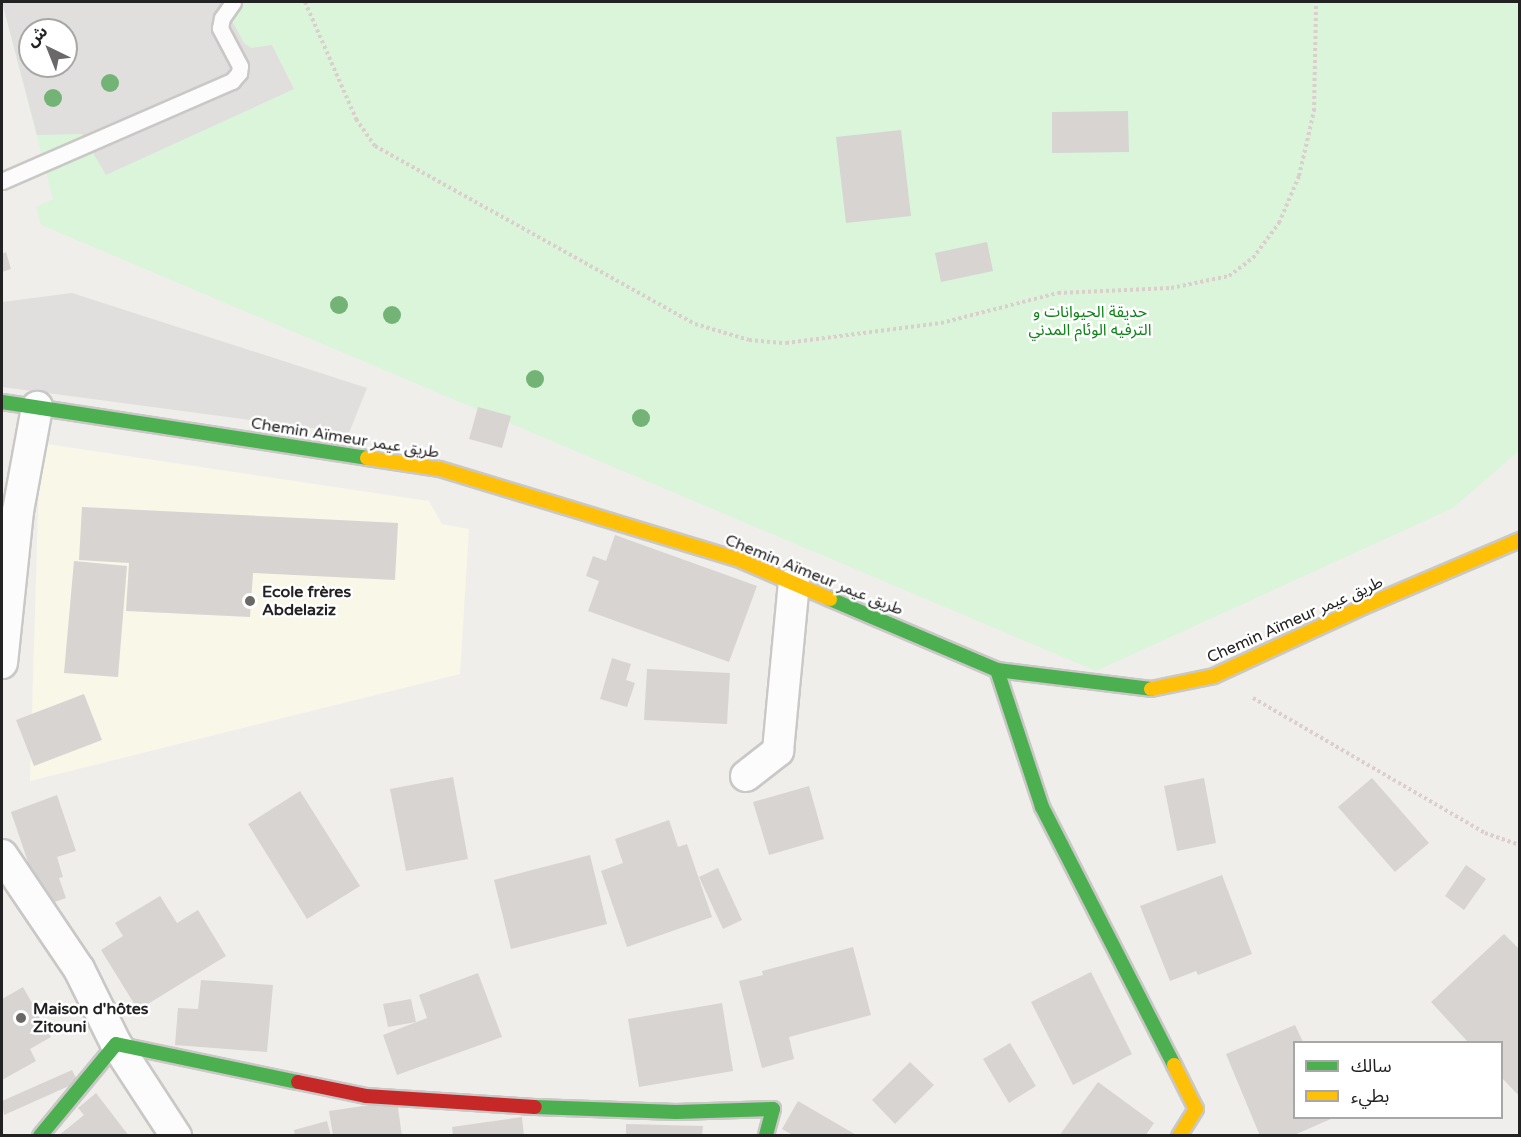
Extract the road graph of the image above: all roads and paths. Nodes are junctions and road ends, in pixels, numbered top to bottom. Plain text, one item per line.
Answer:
1 (233, 2) edge
2 (305, 2) edge
3 (1316, 2) edge
4 (2, 181) edge
5 (2, 402) edge
6 (37, 407) junction
7 (10, 505) edge
8 (1520, 540) edge
9 (794, 583) junction
10 (2, 663) edge
11 (997, 670) junction
12 (1214, 676) junction
13 (746, 776) dead end
14 (1520, 845) edge
15 (2, 855) edge
16 (116, 1044) junction
17 (40, 1136) edge
18 (176, 1136) edge
19 (765, 1136) edge
20 (1179, 1136) edge

1 - 4 lane
2 - 3 path
5 - 6 street, Chemin Aïmeur طريق عيمر
6 - 7 street
6 - 9 street, Chemin Aïmeur طريق عيمر
7 - 10 street
8 - 12 street, Chemin Aïmeur طريق عيمر
9 - 11 street, Chemin Aïmeur طريق عيمر
9 - 13 street
11 - 12 street, Chemin Aïmeur طريق عيمر
11 - 20 street
12 - 14 path
15 - 16 street
16 - 17 street
16 - 18 street
16 - 19 street

